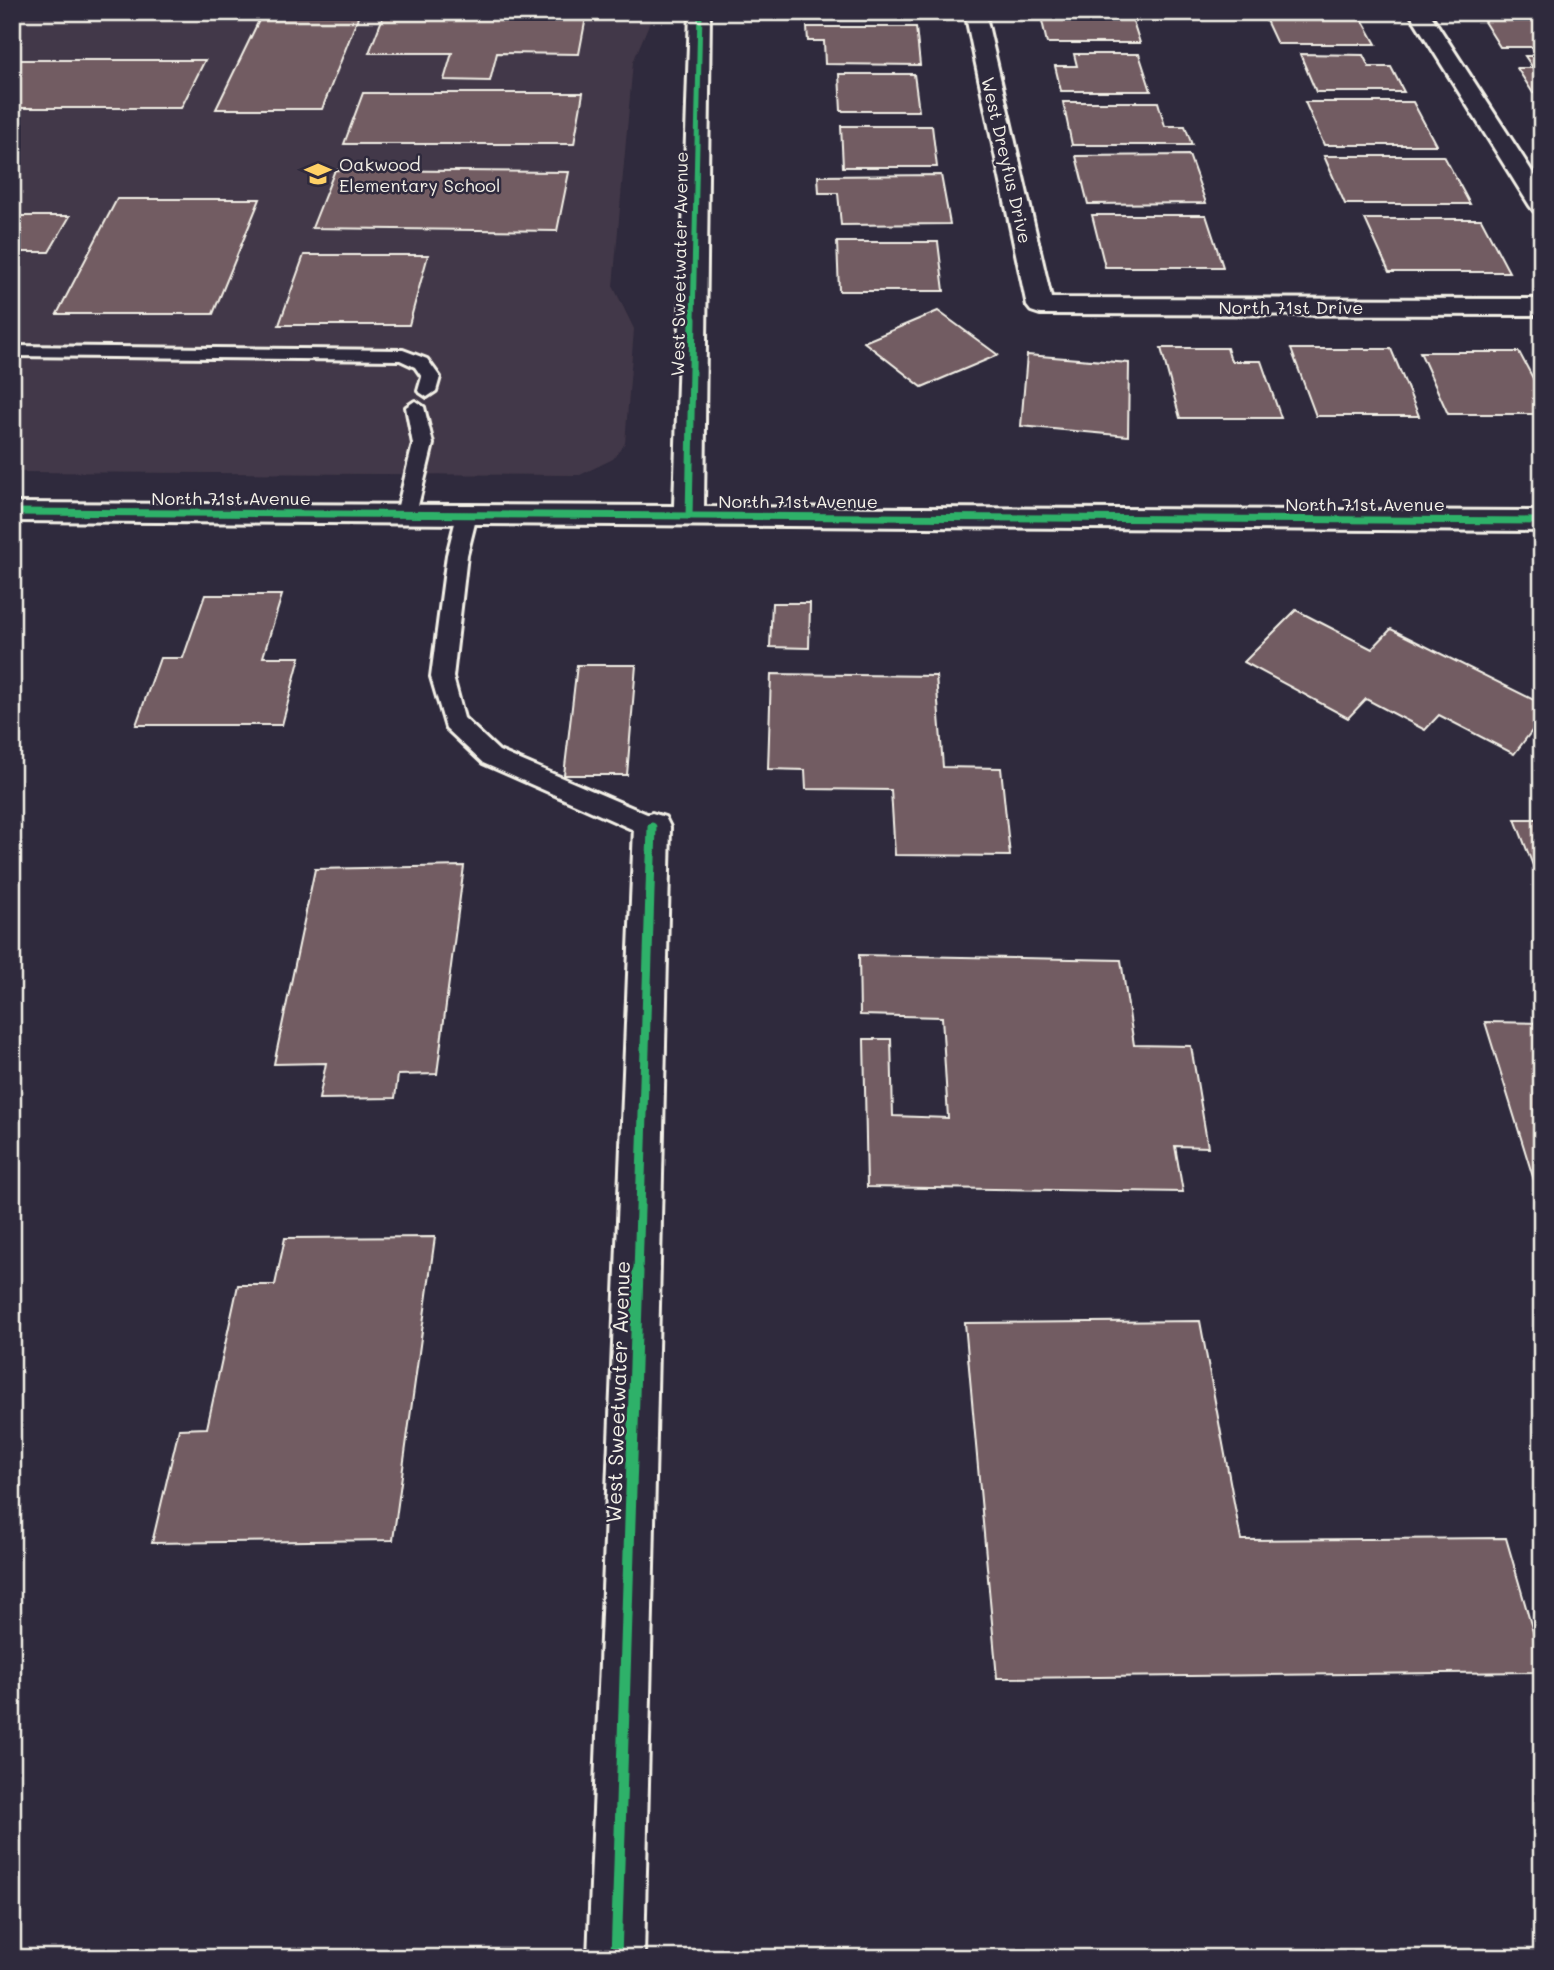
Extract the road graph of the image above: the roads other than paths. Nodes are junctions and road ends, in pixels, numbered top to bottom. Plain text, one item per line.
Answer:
1 (700, 12) edge
2 (975, 12) edge
3 (1419, 12) edge
4 (1542, 206) edge
5 (1040, 306) joint
6 (1542, 307) edge
7 (12, 351) edge
8 (12, 512) edge
9 (406, 514) junction
10 (467, 515) junction
11 (689, 516) junction
12 (1542, 520) edge
13 (652, 827) joint
14 (616, 1958) edge

1 - 11 street, West Sweetwater Avenue
2 - 5 street, West Dreyfus Drive
3 - 4 street
5 - 6 street, North 71st Drive
7 - 9 lane
8 - 9 street, North 71st Avenue
9 - 10 street, North 71st Avenue
10 - 11 street, North 71st Avenue
10 - 13 lane
11 - 12 street, North 71st Avenue
13 - 14 street, West Sweetwater Avenue

